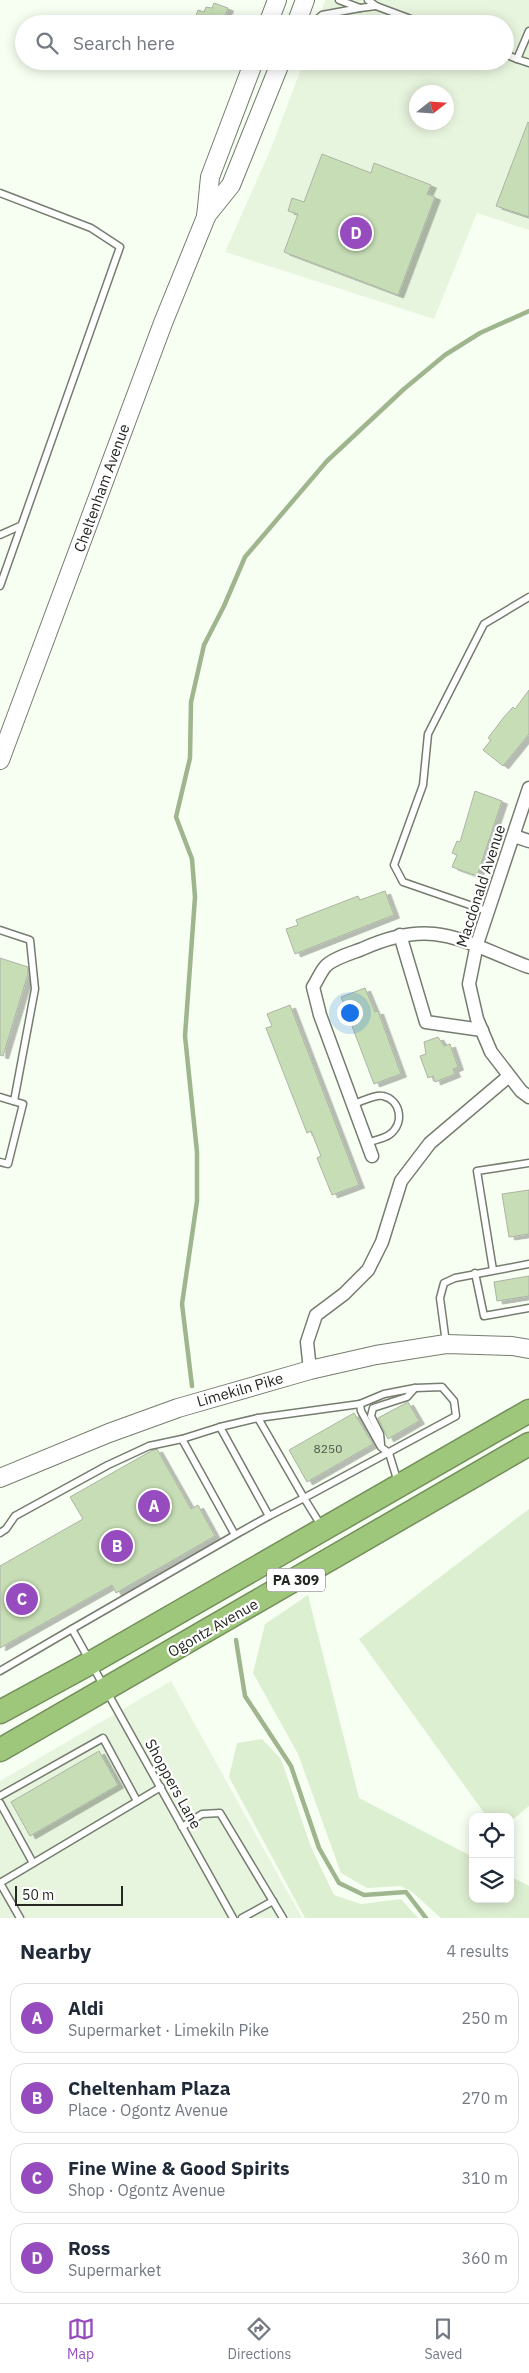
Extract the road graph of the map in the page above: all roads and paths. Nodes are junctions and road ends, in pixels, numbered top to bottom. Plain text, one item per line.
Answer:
1 (277, 0) edge
2 (305, 0) edge
3 (339, 0) edge
4 (368, 0) edge
5 (376, 6) junction
6 (360, 8) junction
7 (271, 15) edge
8 (299, 15) edge
9 (322, 15) edge
10 (400, 15) edge
11 (529, 31) edge
12 (514, 57) edge
13 (517, 58) junction
14 (529, 63) edge
15 (251, 70) edge
16 (277, 70) edge
17 (0, 194) edge
18 (206, 217) junction
19 (20, 526) junction
20 (0, 535) edge
21 (0, 586) edge
22 (529, 597) edge
23 (0, 760) edge
24 (529, 788) edge
25 (514, 836) junction
26 (529, 841) edge
27 (487, 912) junction
28 (0, 930) edge
29 (400, 935) junction
30 (477, 944) junction
31 (529, 966) edge
32 (482, 1030) junction
33 (509, 1076) junction
34 (0, 1097) edge
35 (529, 1097) edge
36 (14, 1102) junction
37 (353, 1104) junction
38 (367, 1143) junction
39 (372, 1156) dead end
40 (0, 1162) edge
41 (529, 1163) edge
42 (529, 1264) edge
43 (493, 1270) junction
44 (475, 1273) junction
45 (529, 1308) edge
46 (529, 1341) edge
47 (446, 1344) junction
48 (492, 1346) junction
49 (529, 1349) edge
50 (310, 1370) junction
51 (415, 1388) junction
52 (360, 1404) junction
53 (529, 1411) edge
54 (258, 1418) junction
55 (220, 1426) junction
56 (182, 1439) junction
57 (529, 1444) edge
58 (381, 1447) junction
59 (389, 1453) junction
60 (0, 1478) edge
61 (395, 1488) junction
62 (304, 1498) junction
63 (270, 1516) junction
64 (324, 1530) junction
65 (0, 1533) edge
66 (235, 1535) junction
67 (72, 1629) junction
68 (92, 1662) junction
69 (0, 1671) edge
70 (107, 1690) junction
71 (0, 1712) edge
72 (0, 1750) edge
73 (160, 1787) junction
74 (0, 1796) edge
75 (137, 1801) junction
76 (0, 1804) edge
77 (182, 1827) junction
78 (33, 1863) junction
79 (0, 1883) edge
80 (273, 1901) junction
81 (20, 1918) edge
82 (233, 1918) edge
83 (242, 1918) edge
84 (283, 1918) edge

1 - 7 main road
2 - 8 main road
3 - 6 lane
4 - 5 lane
5 - 6 lane
5 - 10 lane
6 - 9 lane
11 - 13 lane
12 - 13 lane
13 - 14 lane
15 - 18 main road, Cheltenham Avenue
16 - 18 main road, Cheltenham Avenue
17 - 19 lane
18 - 23 main road, Cheltenham Avenue
19 - 20 lane
19 - 21 lane
22 - 27 lane
24 - 25 street, Macdonald Avenue
25 - 26 street
25 - 27 street, Macdonald Avenue
27 - 30 street, Macdonald Avenue
28 - 36 lane
29 - 30 street
29 - 32 street
29 - 37 street
30 - 31 street
30 - 32 street, Macdonald Avenue
32 - 33 street, Macdonald Avenue
33 - 35 street, Macdonald Avenue
33 - 50 street
34 - 36 lane
36 - 40 lane
37 - 38 street
37 - 38 lane
38 - 39 street
41 - 43 lane
42 - 43 lane
43 - 44 lane
44 - 45 lane
44 - 47 lane
46 - 48 main road, Limekiln Pike
47 - 48 main road, Limekiln Pike
47 - 50 main road, Limekiln Pike
48 - 49 main road, Limekiln Pike
50 - 60 main road, Limekiln Pike
51 - 52 lane
51 - 58 lane
51 - 59 lane
52 - 54 lane
52 - 58 lane
53 - 61 highway, Ogontz Avenue / PA 309
54 - 55 lane
54 - 62 lane
55 - 56 lane
55 - 63 lane
56 - 65 lane
56 - 66 lane
57 - 70 highway, Ogontz Avenue / PA 309
58 - 59 lane
59 - 61 lane
59 - 62 lane
61 - 64 highway, Ogontz Avenue / PA 309
62 - 63 lane
62 - 64 lane
63 - 66 lane
64 - 68 highway, Ogontz Avenue / PA 309
66 - 67 lane
67 - 68 lane, Shoppers Lane
67 - 69 lane
68 - 70 lane, Shoppers Lane
68 - 71 highway, Ogontz Avenue / PA 309
70 - 72 highway, Ogontz Avenue / PA 309
70 - 73 lane, Shoppers Lane
73 - 75 lane
73 - 77 lane, Shoppers Lane
74 - 75 lane
75 - 78 lane
76 - 78 lane
77 - 80 lane
77 - 82 lane, Shoppers Lane
78 - 79 lane
79 - 81 lane
80 - 83 lane
80 - 84 lane

